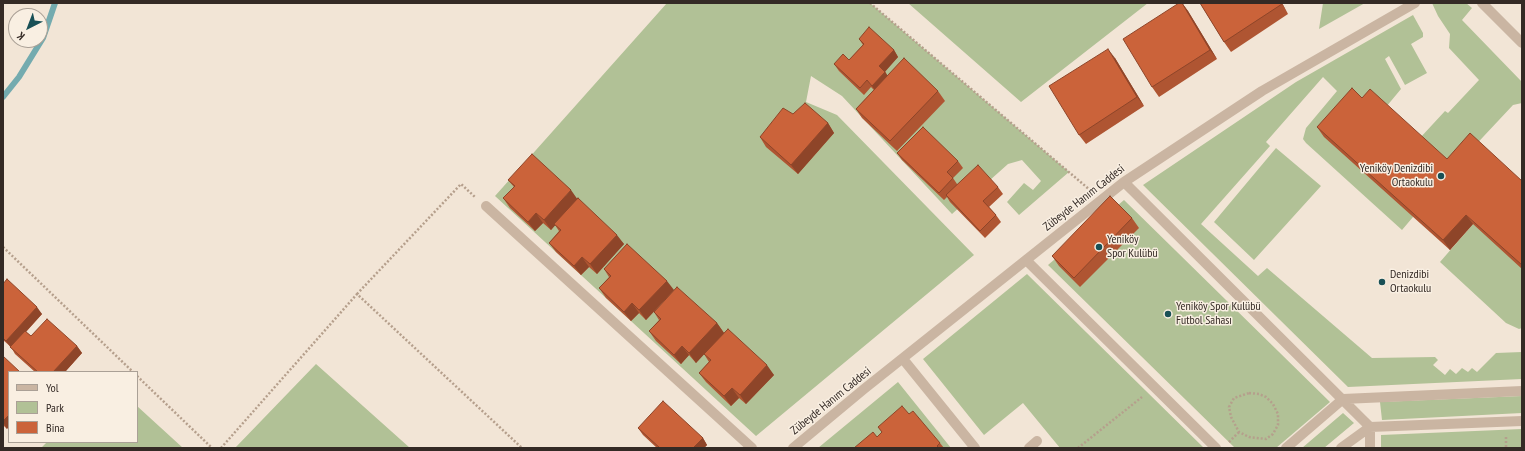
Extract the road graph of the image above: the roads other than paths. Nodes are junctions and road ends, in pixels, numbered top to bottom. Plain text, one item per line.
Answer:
1 (1415, 3) edge
2 (1482, 3) edge
3 (1522, 42) edge
4 (1124, 182) junction
5 (486, 206) road end
6 (1026, 260) junction
7 (903, 359) junction
8 (1522, 391) edge
9 (1343, 399) junction
10 (1522, 421) edge
11 (1370, 427) junction
12 (752, 448) edge
13 (794, 448) edge
14 (975, 448) edge
15 (1216, 448) edge
16 (1286, 448) edge
17 (1341, 448) edge
18 (1370, 448) edge

1 - 4 street, Zübeyde Hanım Caddesi
2 - 3 street
4 - 6 street, Zübeyde Hanım Caddesi
4 - 9 street
5 - 12 street
6 - 7 street, Zübeyde Hanım Caddesi
6 - 15 street
7 - 13 street, Zübeyde Hanım Caddesi
7 - 14 street
8 - 9 street
9 - 11 street
9 - 16 street
10 - 11 street
11 - 17 street
11 - 18 street

